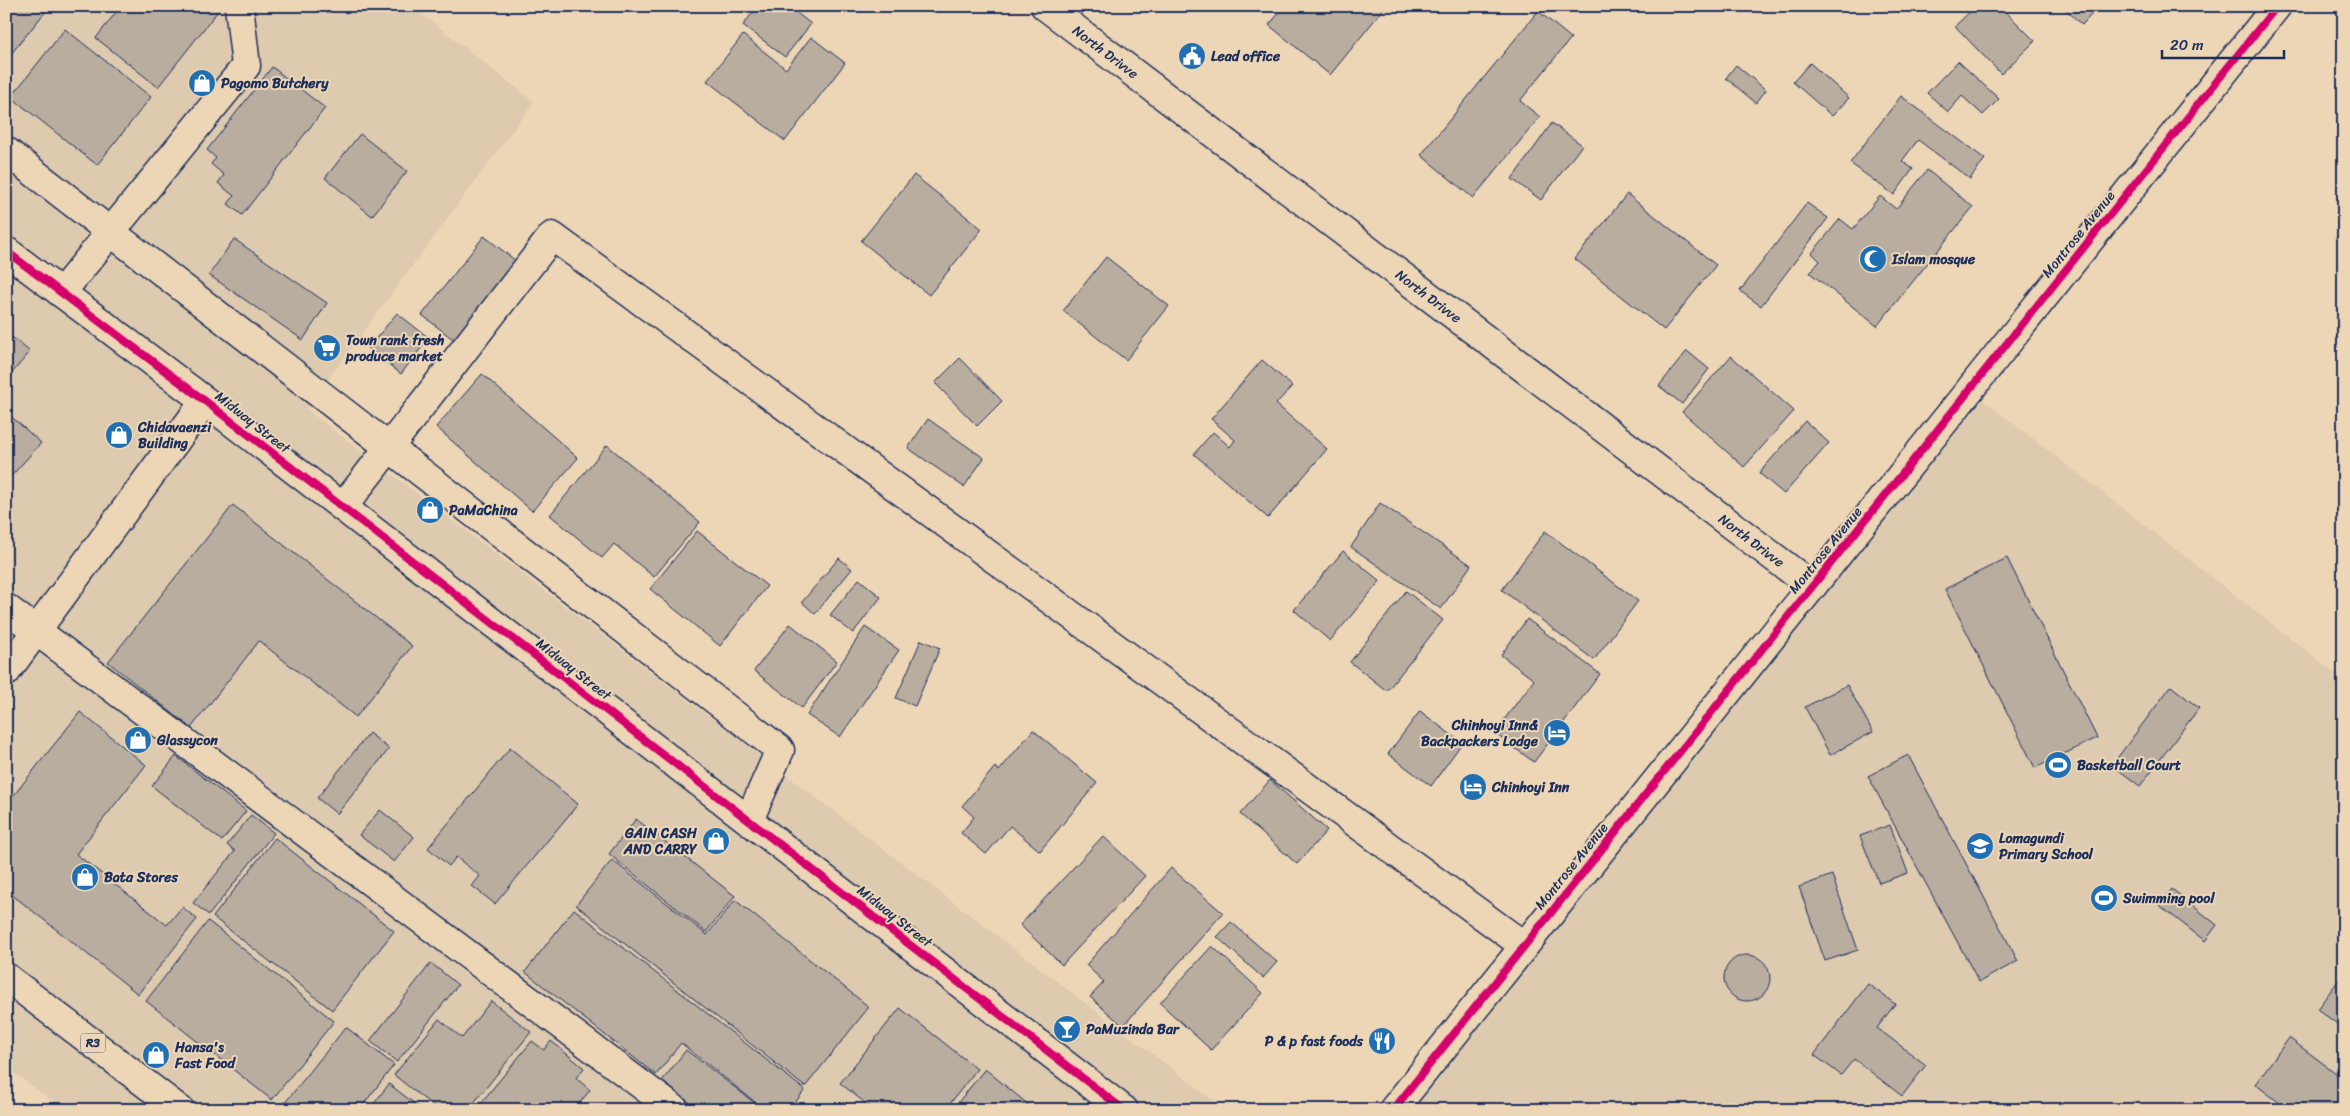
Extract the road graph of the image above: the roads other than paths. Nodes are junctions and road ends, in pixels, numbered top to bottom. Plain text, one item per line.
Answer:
1 (239, 6) edge
2 (1045, 6) edge
3 (2277, 6) edge
4 (6, 151) edge
5 (113, 232) junction
6 (6, 251) edge
7 (61, 293) junction
8 (205, 401) junction
9 (388, 447) junction
10 (343, 507) junction
11 (1812, 586) junction
12 (6, 608) edge
13 (38, 632) junction
14 (6, 672) edge
15 (749, 820) junction
16 (1523, 945) junction
17 (6, 976) edge
18 (180, 1110) edge
19 (675, 1110) edge
20 (1124, 1110) edge
21 (1393, 1110) edge

1 - 5 main road
2 - 11 main road, North Drivve
3 - 11 main road, Montrose Avenue
4 - 5 main road
5 - 7 main road
5 - 9 main road
6 - 7 main road, Midway Street
7 - 8 main road, Midway Street
8 - 10 main road, Midway Street
8 - 13 main road
9 - 10 main road
9 - 15 main road
9 - 16 main road
10 - 15 main road, Midway Street
11 - 16 main road, Montrose Avenue
12 - 13 main road
13 - 14 main road
13 - 19 main road
15 - 20 main road, Midway Street
16 - 21 main road, Montrose Avenue
17 - 18 main road, R3

